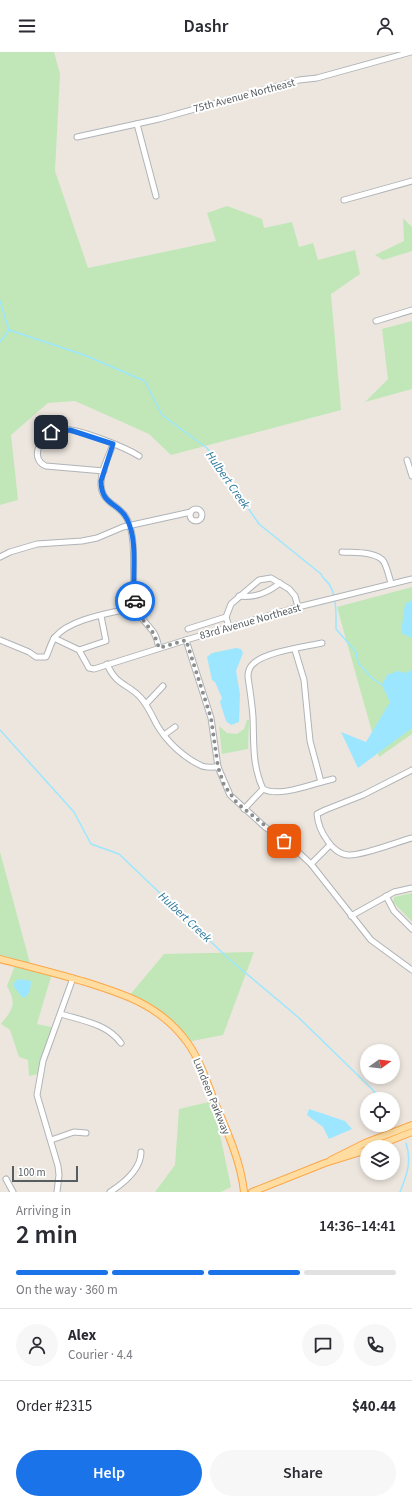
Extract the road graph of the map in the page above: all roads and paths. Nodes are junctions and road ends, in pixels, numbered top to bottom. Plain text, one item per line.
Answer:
1 (411, 52) edge
2 (137, 124) junction
3 (77, 137) dead end
4 (412, 181) edge
5 (156, 196) dead end
6 (344, 200) dead end
7 (412, 310) edge
8 (376, 321) dead end
9 (113, 444) junction
10 (139, 456) dead end
11 (407, 460) dead end
12 (104, 471) junction
13 (412, 476) edge
14 (191, 512) dead end
15 (130, 525) junction
16 (342, 552) dead end
17 (0, 557) edge
18 (412, 579) edge
19 (391, 583) junction
20 (280, 584) junction
21 (239, 596) junction
22 (136, 607) junction
23 (298, 608) junction
24 (101, 616) junction
25 (226, 617) junction
26 (229, 627) junction
27 (188, 629) dead end
28 (54, 638) junction
29 (0, 640) edge
30 (186, 640) junction
31 (322, 643) dead end
32 (159, 648) junction
33 (79, 650) junction
34 (296, 650) junction
35 (107, 664) junction
36 (164, 686) dead end
37 (146, 704) junction
38 (175, 727) dead end
39 (164, 735) junction
40 (218, 767) junction
41 (412, 770) edge
42 (333, 779) dead end
43 (321, 782) junction
44 (263, 790) junction
45 (244, 809) junction
46 (412, 838) edge
47 (330, 845) junction
48 (311, 864) junction
49 (412, 888) edge
50 (386, 896) junction
51 (351, 916) junction
52 (412, 929) edge
53 (0, 959) edge
54 (412, 970) edge
55 (73, 978) junction
56 (61, 1014) junction
57 (122, 1043) dead end
58 (412, 1125) edge
59 (412, 1132) edge
60 (86, 1133) dead end
61 (50, 1140) junction
62 (392, 1140) edge
63 (141, 1152) dead end
64 (360, 1152) edge
65 (325, 1164) junction
66 (6, 1179) dead end
67 (13, 1192) edge
68 (58, 1192) edge
69 (110, 1192) edge
70 (244, 1192) edge
71 (252, 1192) edge

1 - 2 street, 75th Avenue Northeast
2 - 3 street, 75th Avenue Northeast
2 - 5 street
4 - 6 street
7 - 8 street
9 - 10 street
9 - 12 street
9 - 12 street
11 - 13 street
12 - 15 street
14 - 15 street
15 - 17 street
15 - 22 street
16 - 19 street
18 - 19 street, 83rd Avenue Northeast
19 - 23 street, 83rd Avenue Northeast
20 - 21 street
20 - 21 street
20 - 23 street
21 - 25 street
22 - 24 street
22 - 32 street
23 - 26 street, 83rd Avenue Northeast
24 - 28 street
24 - 33 street
25 - 26 street
25 - 27 street
26 - 30 street, 83rd Avenue Northeast
28 - 29 street
28 - 33 street
30 - 32 street, 83rd Avenue Northeast
30 - 40 street
31 - 34 street
32 - 35 street, 83rd Avenue Northeast
33 - 35 street, 83rd Avenue Northeast
34 - 43 street
34 - 44 street
35 - 37 street
36 - 37 street
37 - 39 street
38 - 39 street
39 - 40 street
40 - 45 street
41 - 47 street
42 - 43 street
43 - 44 street
44 - 45 street
45 - 48 street
46 - 47 street
47 - 48 street
48 - 51 street
49 - 50 street
50 - 51 street
50 - 52 street
51 - 54 street
53 - 55 main road, Lundeen Parkway
55 - 56 street
55 - 70 main road, Lundeen Parkway
56 - 57 street
56 - 61 street
58 - 65 main road
59 - 62 main road
60 - 61 street
61 - 68 street
63 - 69 street
64 - 65 main road
65 - 71 main road
66 - 67 street

